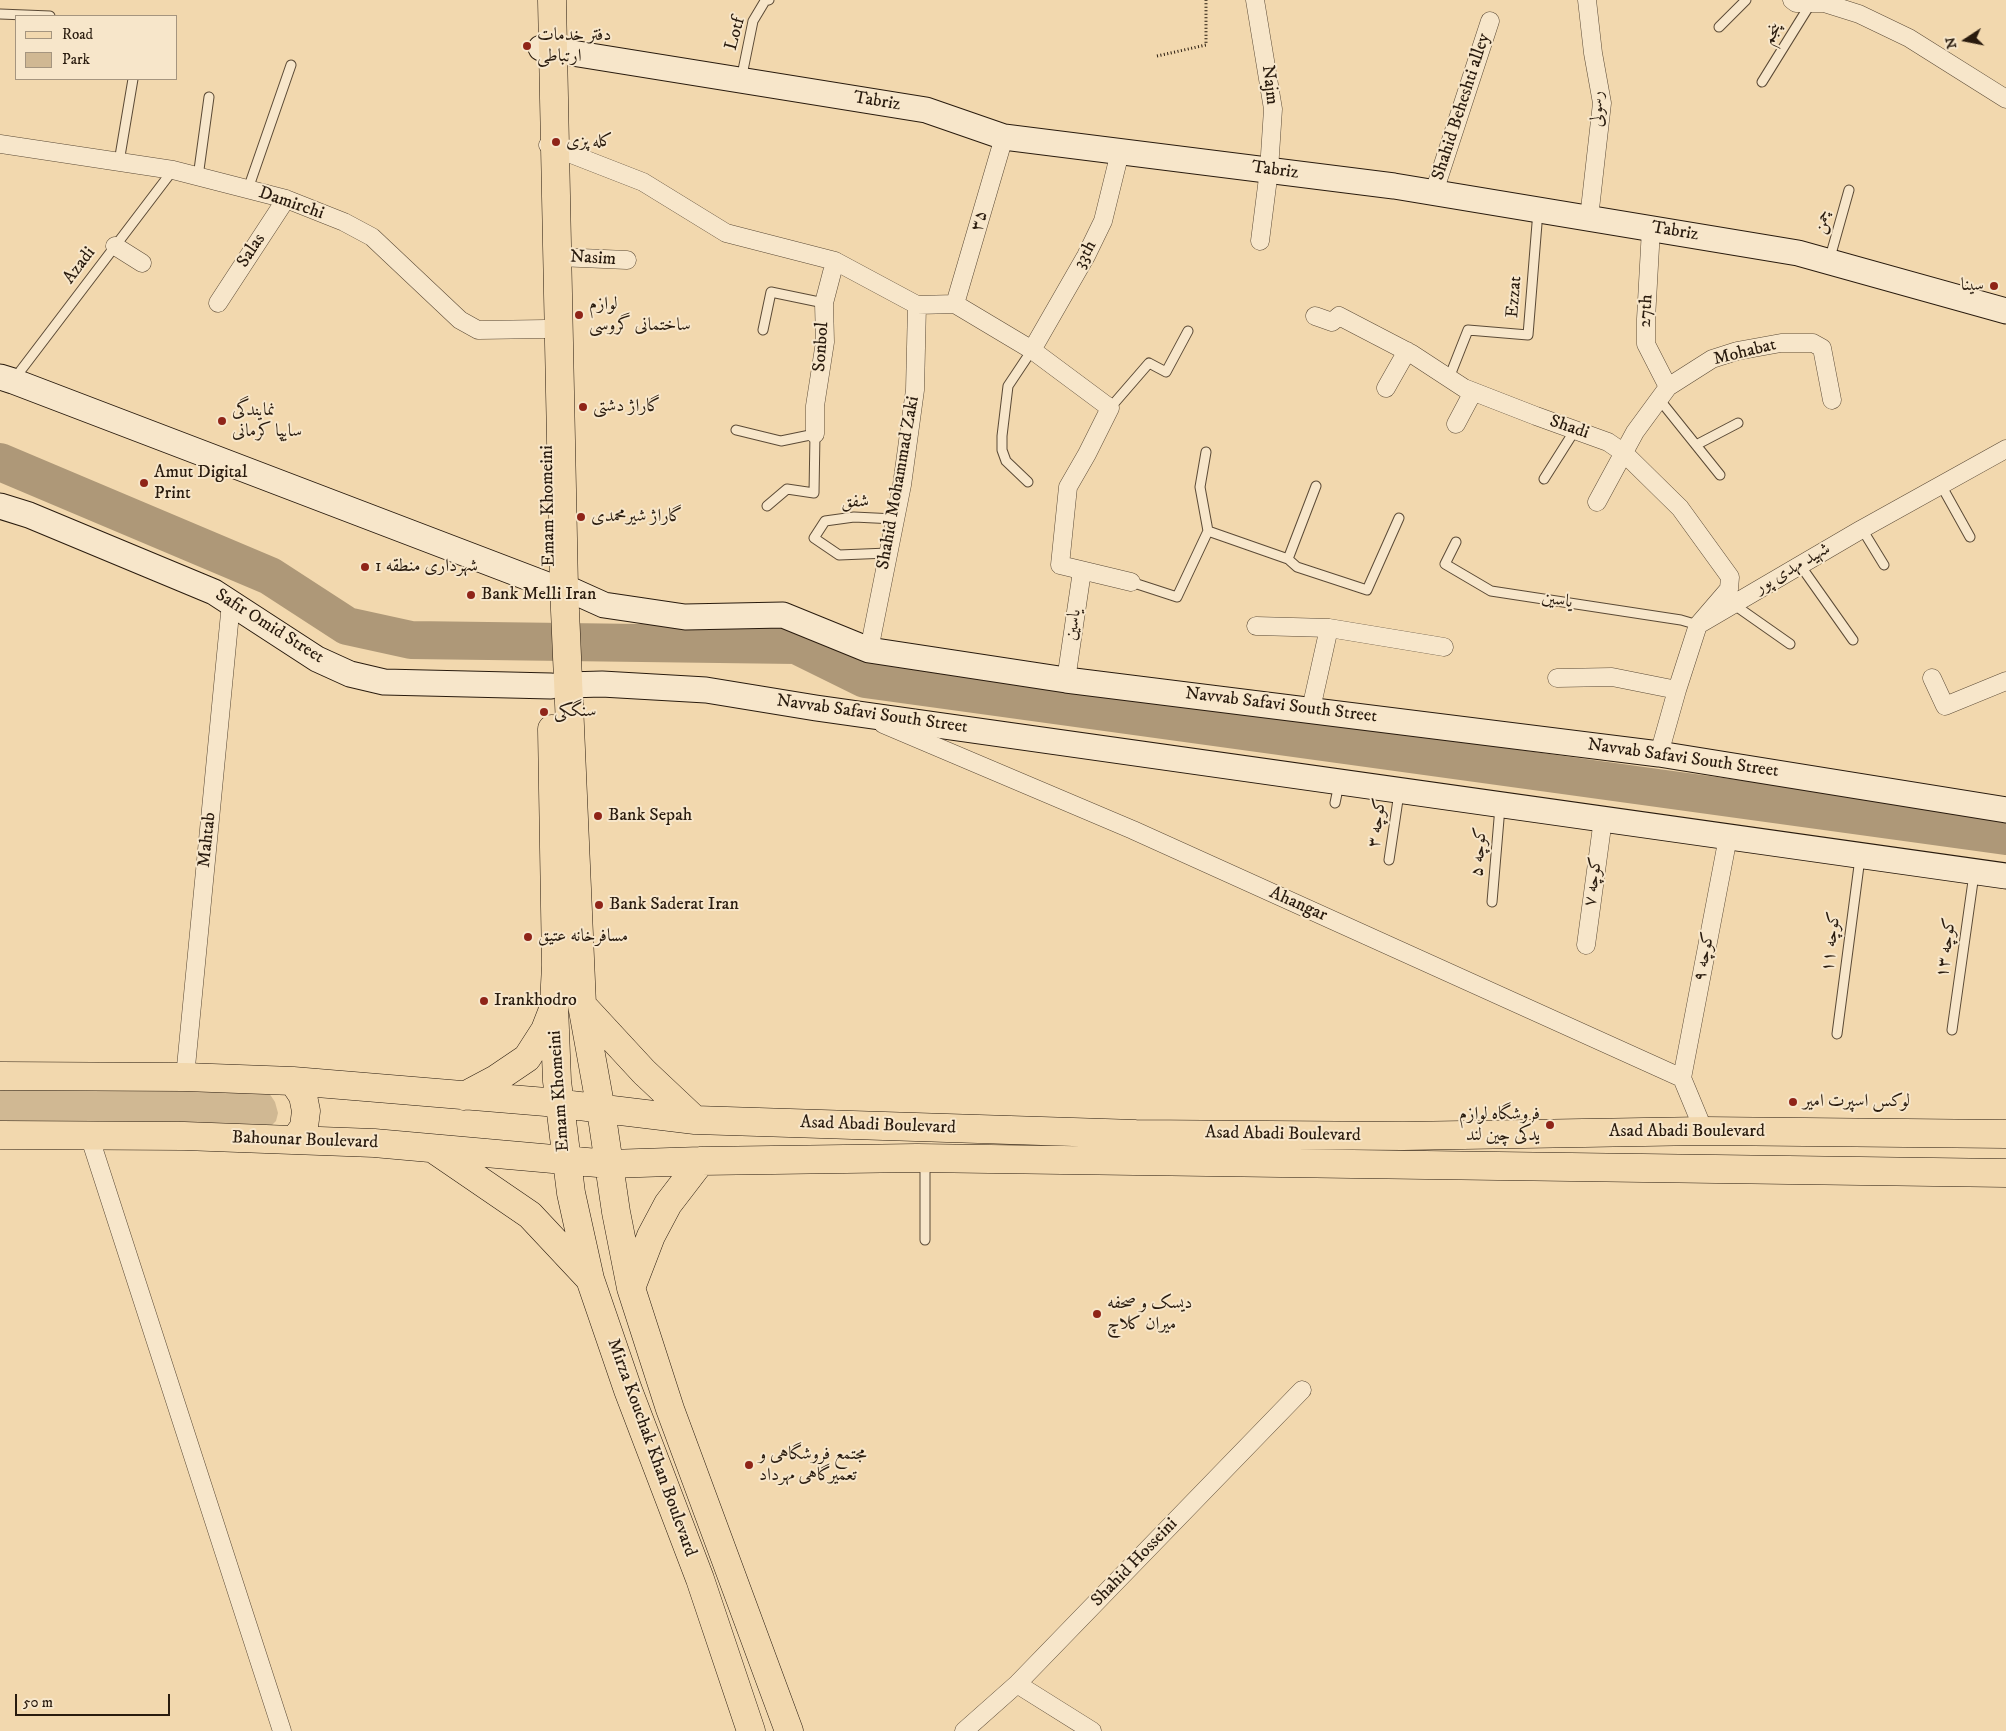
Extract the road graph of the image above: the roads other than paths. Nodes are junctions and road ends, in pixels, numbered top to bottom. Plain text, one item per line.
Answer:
1 (540, 0) edge
2 (552, 0) edge
3 (769, 0) edge
4 (1255, 0) edge
5 (1587, 0) edge
6 (1746, 0) edge
7 (1792, 0) edge
8 (1811, 3) junction
9 (0, 14) edge
10 (25, 15) edge
11 (1490, 21) dead end
12 (1719, 27) dead end
13 (547, 49) junction
14 (291, 66) dead end
15 (133, 80) edge
16 (741, 80) junction
17 (1762, 82) dead end
18 (209, 97) dead end
19 (2006, 99) edge
20 (1004, 137) junction
21 (0, 144) edge
22 (549, 145) junction
23 (1120, 152) junction
24 (119, 162) junction
25 (173, 170) junction
26 (1269, 170) junction
27 (198, 176) junction
28 (248, 189) junction
29 (1849, 190) dead end
30 (1434, 192) junction
31 (286, 199) junction
32 (1538, 210) junction
33 (1589, 218) junction
34 (1652, 229) junction
35 (1260, 241) dead end
36 (115, 246) junction
37 (558, 257) junction
38 (627, 260) dead end
39 (835, 261) junction
40 (1829, 262) junction
41 (142, 263) dead end
42 (218, 303) dead end
43 (824, 303) junction
44 (955, 304) junction
45 (917, 305) junction
46 (2006, 312) edge
47 (1315, 316) dead end
48 (553, 328) junction
49 (763, 330) dead end
50 (1188, 331) dead end
51 (1032, 350) junction
52 (1407, 352) junction
53 (1449, 378) junction
54 (6, 379) edge
55 (1386, 388) dead end
56 (1473, 392) junction
57 (1663, 393) junction
58 (1832, 400) dead end
59 (1110, 408) junction
60 (1738, 423) dead end
61 (1456, 424) dead end
62 (736, 430) dead end
63 (1575, 430) junction
64 (814, 434) junction
65 (1696, 446) junction
66 (2006, 449) edge
67 (1206, 452) dead end
68 (1624, 453) junction
69 (1720, 475) dead end
70 (1544, 479) dead end
71 (1028, 482) dead end
72 (1941, 485) junction
73 (1316, 486) dead end
74 (1597, 502) dead end
75 (0, 506) edge
76 (767, 506) dead end
77 (1399, 518) dead end
78 (895, 519) junction
79 (1862, 529) junction
80 (1208, 531) junction
81 (1970, 537) dead end
82 (1456, 542) dead end
83 (888, 553) junction
84 (1288, 559) junction
85 (1800, 565) junction
86 (1884, 565) dead end
87 (1082, 571) junction
88 (1130, 582) joint
89 (557, 594) junction
90 (231, 603) junction
91 (1733, 604) junction
92 (1698, 625) junction
93 (1256, 626) dead end
94 (1329, 628) junction
95 (1853, 640) dead end
96 (1790, 644) dead end
97 (1444, 647) dead end
98 (869, 650) junction
99 (560, 678) junction
100 (1557, 678) dead end
101 (1932, 678) dead end
102 (1066, 680) junction
103 (2006, 680) edge
104 (1676, 690) junction
105 (1310, 709) junction
106 (859, 714) junction
107 (1659, 754) junction
108 (1399, 790) junction
109 (1500, 804) junction
110 (2006, 810) edge
111 (1603, 819) junction
112 (1728, 837) junction
113 (1860, 855) junction
114 (1389, 860) dead end
115 (1974, 871) junction
116 (2006, 876) edge
117 (1492, 902) dead end
118 (1586, 945) dead end
119 (554, 1005) junction
120 (582, 1005) junction
121 (1952, 1030) dead end
122 (1837, 1034) dead end
123 (0, 1076) edge
124 (185, 1077) junction
125 (1682, 1078) junction
126 (293, 1081) junction
127 (464, 1096) junction
128 (560, 1105) junction
129 (601, 1110) junction
130 (695, 1120) junction
131 (1704, 1131) junction
132 (1844, 1133) junction
133 (2006, 1134) edge
134 (0, 1135) edge
135 (88, 1135) junction
136 (295, 1140) junction
137 (434, 1149) junction
138 (925, 1158) junction
139 (701, 1161) junction
140 (566, 1162) junction
141 (609, 1164) junction
142 (1842, 1170) junction
143 (2006, 1173) edge
144 (925, 1240) dead end
145 (590, 1279) junction
146 (631, 1288) junction
147 (1302, 1390) dead end
148 (670, 1409) junction
149 (641, 1424) junction
150 (1017, 1684) junction
151 (282, 1731) edge
152 (751, 1731) edge
153 (789, 1731) edge
154 (964, 1731) edge
155 (1092, 1731) edge

1 - 13 main road, Emam Khomeini
2 - 13 main road, Emam Khomeini
3 - 16 lane, Lotf
4 - 26 street, Najm
5 - 33 street, رسولی
6 - 12 lane
7 - 8 street
8 - 17 lane, پنجم
8 - 19 street
9 - 10 lane
11 - 30 street, Shahid Beheshti alley
13 - 16 main road, Tabriz
13 - 22 main road, Emam Khomeini
14 - 28 lane
15 - 24 lane
16 - 20 main road, Tabriz
18 - 27 lane
20 - 23 main road, Tabriz
20 - 44 street, ۳۵
21 - 24 street, Damirchi
22 - 37 main road, Emam Khomeini
22 - 39 street
22 - 48 main road, Emam Khomeini
23 - 26 main road, Tabriz
23 - 51 street, 33th
24 - 25 street, Damirchi
25 - 27 street, Damirchi
25 - 36 lane, Azadi
26 - 30 main road, Tabriz
26 - 35 street, Najm
27 - 28 street, Damirchi
28 - 31 street, Damirchi
29 - 40 lane, چمن
30 - 32 main road, Tabriz
31 - 42 street, Salas
31 - 48 street, Damirchi
32 - 33 main road, Tabriz
32 - 53 lane, Ezzat
33 - 34 main road, Tabriz
34 - 40 main road, Tabriz
34 - 57 street, 27th
36 - 41 street
36 - 54 lane, Azadi
37 - 38 street, Nasim
37 - 48 main road, Emam Khomeini
39 - 43 street, Sonbol
39 - 45 street
40 - 46 main road, Tabriz
43 - 49 lane
43 - 64 street, Sonbol
44 - 45 street
44 - 51 street
45 - 78 street, Shahid Mohammad Zaki
47 - 52 street, Shadi
48 - 89 main road, Emam Khomeini
50 - 59 lane
51 - 59 street
51 - 71 lane
52 - 53 street, Shadi
52 - 55 street
53 - 56 street, Shadi
54 - 89 main road, Navvab Safavi South Street
56 - 61 street
56 - 63 street, Shadi
57 - 58 street, Mohabat
57 - 65 lane
57 - 68 street, Mohabat
59 - 87 street
60 - 65 lane
62 - 64 lane
63 - 68 street, Shadi
63 - 70 lane
64 - 76 lane
65 - 69 lane
66 - 72 street, شهید مهدی پور
67 - 80 lane
68 - 74 street, Mohabat
68 - 92 street, Shadi
72 - 79 street, شهید مهدی پور
72 - 81 lane
73 - 84 lane
75 - 90 main road, Safir Omid Street
77 - 84 lane
78 - 83 street, Shahid Mohammad Zaki
78 - 83 lane, شفق
79 - 85 street, شهید مهدی پور
79 - 86 lane
80 - 84 lane
80 - 88 lane
82 - 92 lane, یاسین
83 - 98 street, Shahid Mohammad Zaki
85 - 91 street, شهید مهدی پور
85 - 95 lane
87 - 88 street
87 - 102 street, یاسین
89 - 98 main road, Navvab Safavi South Street
89 - 99 main road, Emam Khomeini
90 - 99 main road, Safir Omid Street
90 - 124 street, Mahtab
91 - 92 street, شهید مهدی پور
91 - 96 lane
92 - 104 street
93 - 94 street
94 - 97 street
94 - 105 street
98 - 102 main road, Navvab Safavi South Street
99 - 106 main road, Navvab Safavi South Street
99 - 119 main road, Emam Khomeini
99 - 120 main road, Emam Khomeini
100 - 104 street
101 - 103 street
102 - 105 main road, Navvab Safavi South Street
104 - 107 street
105 - 107 main road, Navvab Safavi South Street
106 - 108 main road, Navvab Safavi South Street
106 - 125 street, Ahangar
107 - 110 main road, Navvab Safavi South Street
108 - 109 main road, Navvab Safavi South Street
108 - 114 lane, کوچه ۳
109 - 111 main road, Navvab Safavi South Street
109 - 117 lane, کوچه ۵
111 - 112 main road, Navvab Safavi South Street
111 - 118 street, کوچه ۷
112 - 113 main road, Navvab Safavi South Street
112 - 125 street, کوچه ۹
113 - 115 main road, Navvab Safavi South Street
113 - 122 lane, کوچه ۱۱
115 - 116 main road, Navvab Safavi South Street
115 - 121 lane, کوچه ۱۳
119 - 127 main road
119 - 128 main road, Emam Khomeini
120 - 129 main road, Emam Khomeini
120 - 130 main road
123 - 124 main road
124 - 126 main road
125 - 131 street
126 - 127 main road
126 - 136 main road
127 - 128 main road
128 - 129 main road, Asad Abadi Boulevard
128 - 140 main road, Emam Khomeini
129 - 130 main road, Asad Abadi Boulevard
129 - 141 main road, Emam Khomeini
130 - 131 main road, Asad Abadi Boulevard
131 - 132 main road, Asad Abadi Boulevard
132 - 133 main road, Asad Abadi Boulevard
132 - 142 main road
134 - 135 main road, Bahounar Boulevard
135 - 136 main road, Bahounar Boulevard
135 - 151 street
136 - 137 main road, Bahounar Boulevard
137 - 140 main road, Bahounar Boulevard
137 - 145 main road
138 - 139 main road, Asad Abadi Boulevard
138 - 142 main road, Asad Abadi Boulevard
138 - 144 lane
139 - 141 main road, Asad Abadi Boulevard
139 - 146 main road
140 - 141 main road, Bahounar Boulevard
140 - 145 main road, Mirza Kouchak Khan Boulevard
141 - 146 main road, Mirza Kouchak Khan Boulevard
142 - 143 main road, Asad Abadi Boulevard
145 - 149 main road, Mirza Kouchak Khan Boulevard
146 - 148 main road, Mirza Kouchak Khan Boulevard
147 - 150 street, Shahid Hosseini
148 - 149 main road
148 - 153 main road, Mirza Kouchak Khan Boulevard
149 - 152 main road, Mirza Kouchak Khan Boulevard
150 - 154 street, Shahid Hosseini
150 - 155 street

